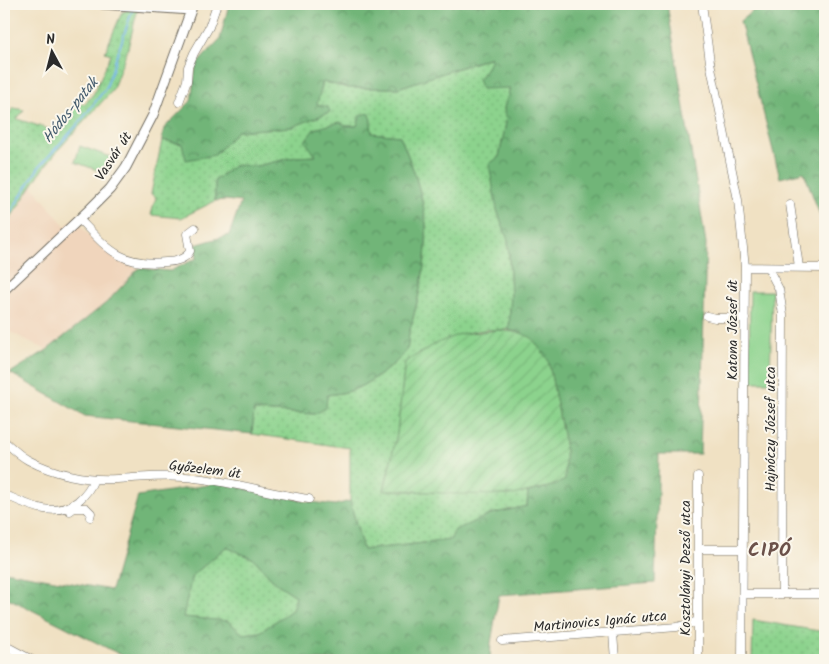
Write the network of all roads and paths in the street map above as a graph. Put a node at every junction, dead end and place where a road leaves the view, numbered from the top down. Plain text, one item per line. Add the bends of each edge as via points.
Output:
1 (102, 4) edge
2 (218, 4) edge
3 (702, 4) edge
4 (144, 6) edge
5 (193, 7) edge
6 (174, 9) junction
7 (184, 31) junction
8 (179, 102) dead end
9 (790, 204) dead end
10 (79, 219) junction
11 (195, 228) dead end
12 (745, 267) junction
13 (768, 268) junction
14 (799, 268) junction
15 (825, 268) edge
16 (4, 290) edge
17 (707, 316) dead end
18 (745, 318) junction
19 (4, 441) edge
20 (698, 476) dead end
21 (96, 479) junction
22 (10, 497) dead end
23 (309, 500) dead end
24 (90, 517) dead end
25 (743, 548) junction
26 (699, 549) junction
27 (743, 594) junction
28 (782, 594) junction
29 (825, 594) edge
30 (698, 621) junction
31 (614, 633) junction
32 (502, 641) dead end
33 (4, 645) edge
34 (32, 660) edge
35 (615, 660) edge
36 (698, 660) edge
37 (742, 660) edge

1 - 4 main road
2 - 8 street via 188,66 187,81
3 - 12 street, Katona József út via 710,62 738,200
4 - 6 main road
5 - 6 main road
5 - 7 main road, Vasvár út
6 - 7 main road via 184,18
7 - 10 main road, Vasvár út via 153,115 132,156 110,189
9 - 14 street
10 - 11 street via 100,241 131,261 163,263 183,258 190,251 187,234
10 - 16 main road, Vasvár út
12 - 13 street
12 - 18 street, Katona József út
13 - 14 street
13 - 28 street, Hajnóczy József utca via 779,289 783,315
14 - 15 street
17 - 18 street
18 - 25 street, Katona József út
19 - 21 street, Győzelem út via 38,465
20 - 26 street, Kosztolányi Dezső utca
21 - 22 street via 81,498 66,509 48,510
21 - 23 street, Győzelem út via 184,476
21 - 24 street via 89,497 74,510 89,510
25 - 26 street
25 - 27 street, Katona József út
26 - 30 street, Kosztolányi Dezső utca
27 - 28 street
27 - 37 street, Katona József út
28 - 29 street
30 - 31 street, Martinovics Ignác utca via 677,627
30 - 36 street, Kosztolányi Dezső utca
31 - 32 street, Martinovics Ignác utca
31 - 35 street
33 - 34 street

